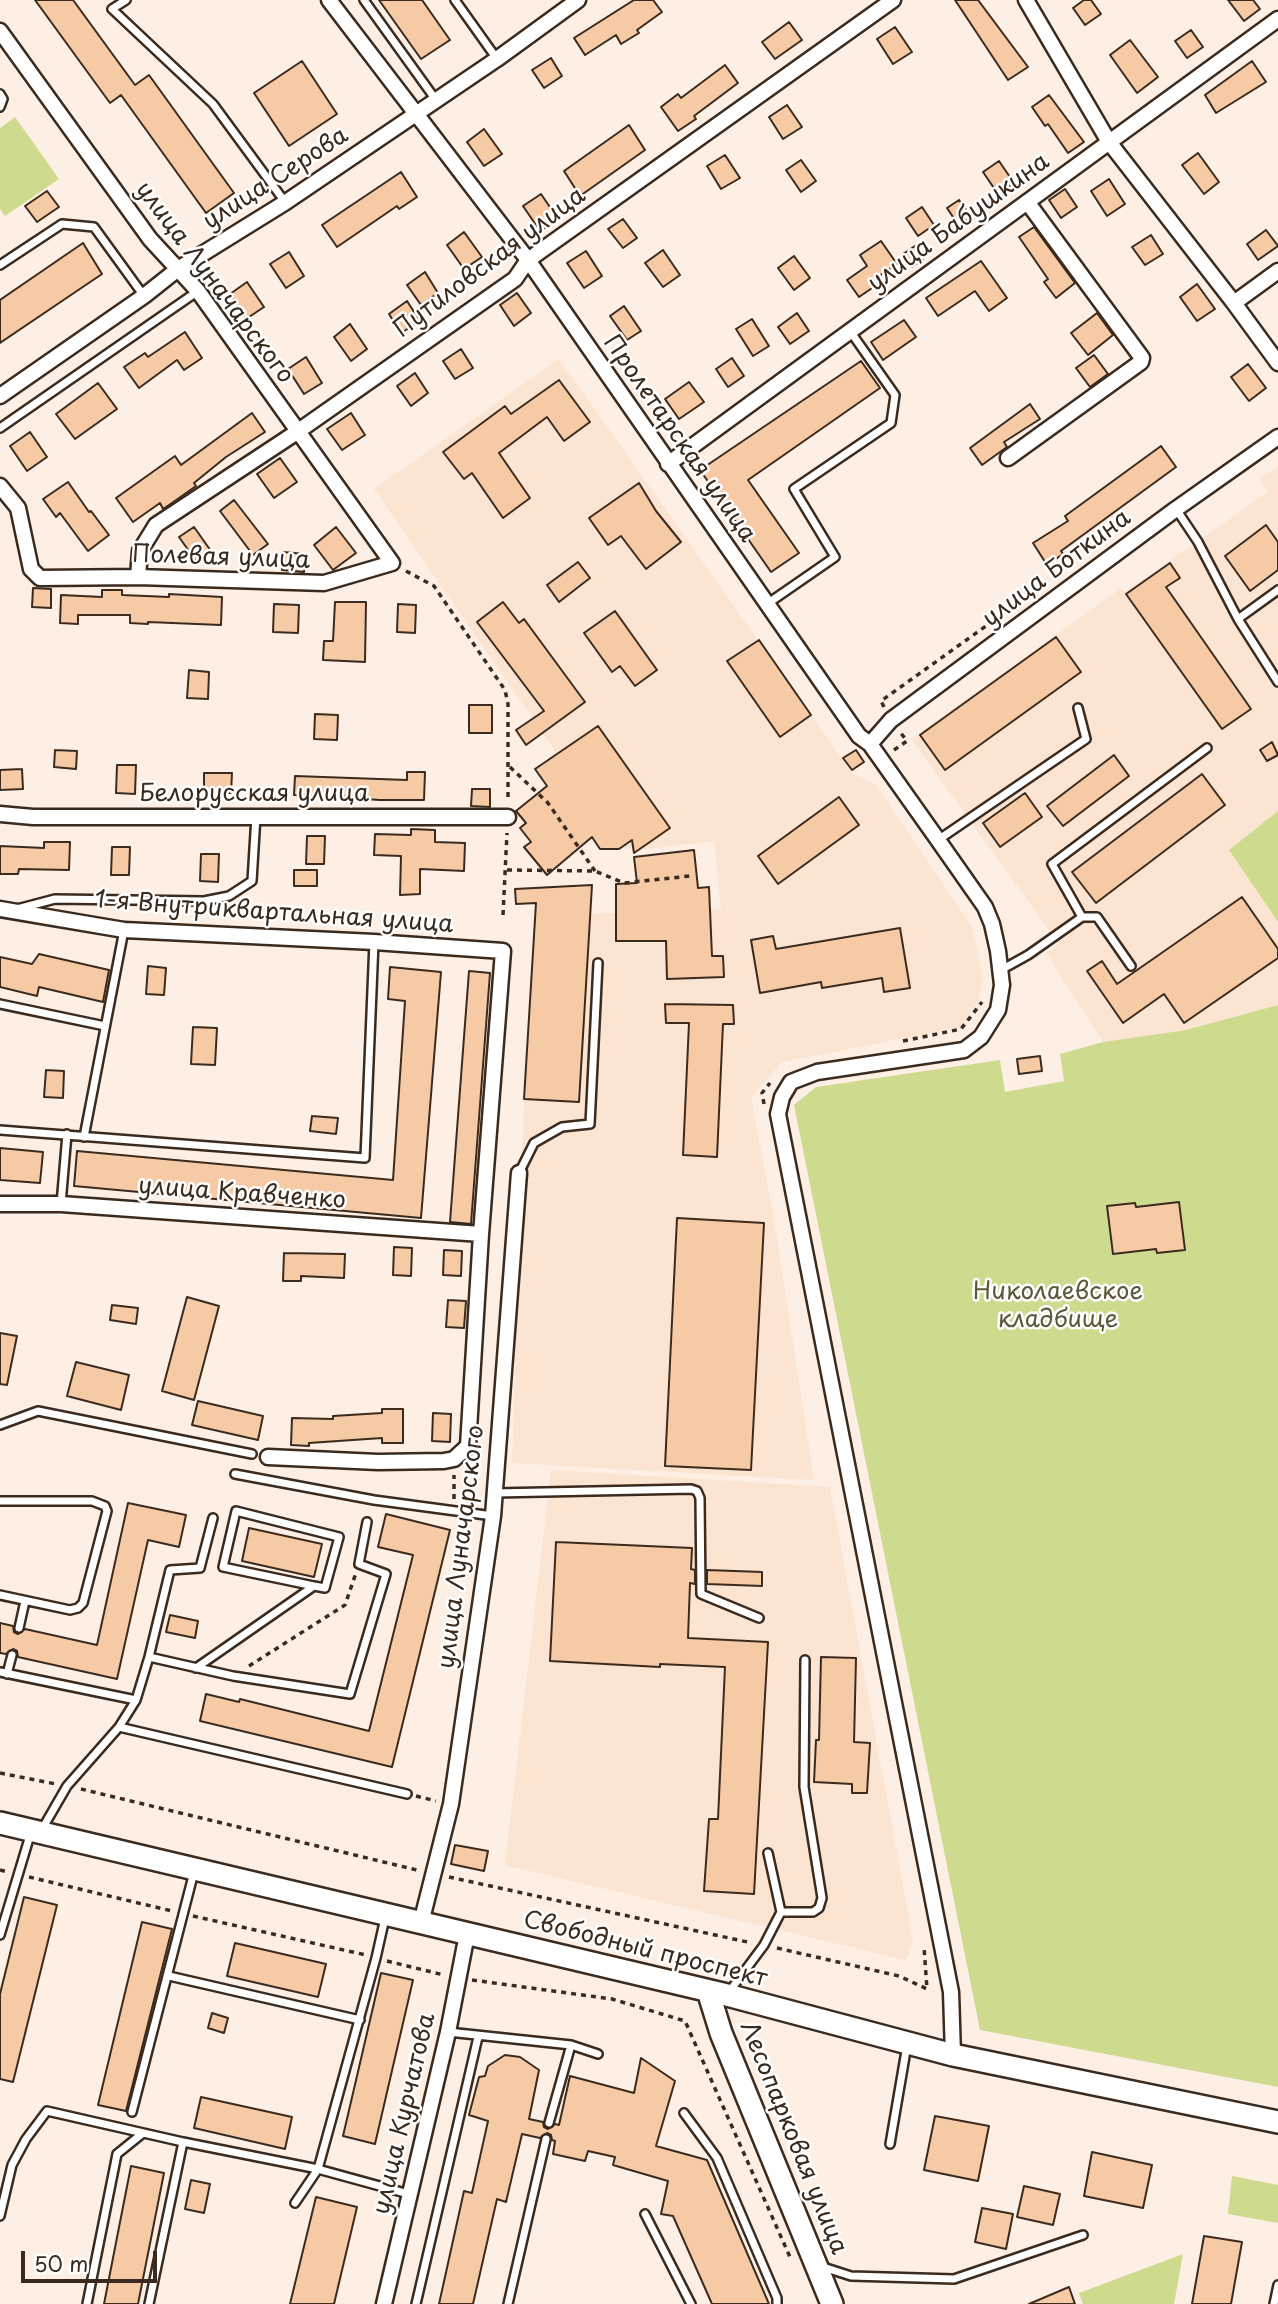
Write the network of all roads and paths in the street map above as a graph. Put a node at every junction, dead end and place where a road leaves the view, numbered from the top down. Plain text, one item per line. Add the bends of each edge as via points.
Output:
1 (126, 0) edge
2 (329, 0) edge
3 (364, 0) edge
4 (455, 0) edge
5 (578, 0) edge
6 (893, 0) edge
7 (1026, 0) edge
8 (1278, 19) edge
9 (0, 31) edge
10 (497, 59) junction
11 (0, 94) edge
12 (436, 100) junction
13 (0, 107) edge
14 (417, 113) junction
15 (1109, 142) junction
16 (286, 202) junction
17 (1028, 203) junction
18 (528, 260) junction
19 (0, 265) edge
20 (178, 269) junction
21 (1278, 271) edge
22 (198, 291) junction
23 (144, 296) junction
24 (1234, 303) junction
25 (849, 330) junction
26 (1278, 363) edge
27 (0, 396) edge
28 (0, 428) edge
29 (297, 432) junction
30 (1278, 437) edge
31 (1009, 458) dead end
32 (668, 464) junction
33 (0, 486) edge
34 (1176, 509) junction
35 (392, 563) junction
36 (138, 577) junction
37 (1278, 590) edge
38 (1028, 596) dead end
39 (767, 604) junction
40 (1238, 619) junction
41 (1278, 682) edge
42 (1078, 708) dead end
43 (891, 720) junction
44 (870, 744) junction
45 (1207, 748) dead end
46 (881, 759) junction
47 (509, 766) junction
48 (0, 814) edge
49 (256, 816) junction
50 (508, 817) junction
51 (938, 840) junction
52 (507, 870) junction
53 (595, 871) junction
54 (690, 876) dead end
55 (5, 910) edge
56 (503, 915) dead end
57 (1082, 917) junction
58 (124, 930) junction
59 (373, 942) junction
60 (503, 951) joint
61 (598, 963) dead end
62 (1131, 966) dead end
63 (1000, 970) junction
64 (984, 1000) dead end
65 (0, 1004) edge
66 (105, 1026) junction
67 (893, 1043) dead end
68 (777, 1075) dead end
69 (765, 1107) dead end
70 (0, 1130) edge
71 (67, 1134) junction
72 (84, 1137) junction
73 (519, 1173) joint
74 (0, 1204) edge
75 (61, 1204) junction
76 (481, 1234) junction
77 (0, 1425) edge
78 (253, 1454) dead end
79 (268, 1457) dead end
80 (454, 1459) junction
81 (235, 1474) dead end
82 (495, 1493) junction
83 (0, 1501) edge
84 (453, 1510) junction
85 (493, 1516) junction
86 (213, 1518) dead end
87 (367, 1522) dead end
88 (359, 1564) junction
89 (314, 1586) junction
90 (0, 1595) edge
91 (25, 1601) junction
92 (759, 1618) dead end
93 (19, 1628) dead end
94 (12, 1655) dead end
95 (149, 1657) junction
96 (805, 1660) dead end
97 (196, 1668) junction
98 (4, 1673) edge
99 (233, 1676) junction
100 (136, 1700) junction
101 (119, 1727) junction
102 (0, 1773) edge
103 (67, 1786) junction
104 (407, 1794) joint
105 (451, 1804) junction
106 (0, 1823) edge
107 (36, 1831) junction
108 (768, 1853) dead end
109 (194, 1869) junction
110 (433, 1874) junction
111 (781, 1912) junction
112 (386, 1913) junction
113 (421, 1923) junction
114 (467, 1934) junction
115 (0, 1936) edge
116 (924, 1944) dead end
117 (764, 1945) junction
118 (169, 1976) junction
119 (717, 1993) junction
120 (360, 2020) junction
121 (448, 2032) junction
122 (478, 2036) junction
123 (907, 2044) junction
124 (571, 2045) junction
125 (598, 2054) dead end
126 (953, 2055) junction
127 (132, 2112) dead end
128 (684, 2113) dead end
129 (1278, 2122) edge
130 (550, 2123) dead end
131 (143, 2133) junction
132 (546, 2139) dead end
133 (183, 2143) junction
134 (891, 2144) dead end
135 (318, 2169) junction
136 (409, 2194) junction
137 (295, 2203) dead end
138 (645, 2214) dead end
139 (0, 2216) edge
140 (1083, 2235) dead end
141 (816, 2264) junction
142 (1278, 2285) edge
143 (87, 2304) edge
144 (149, 2304) edge
145 (384, 2304) edge
146 (416, 2304) edge
147 (508, 2304) edge
148 (691, 2304) edge
149 (777, 2304) edge
150 (832, 2304) edge
151 (1274, 2304) edge

1 - 16 lane via 112,9 213,104
2 - 14 street, Пролетарская улица
3 - 12 lane
4 - 10 lane
5 - 10 street, улица Серова
6 - 18 street, Путиловская улица
7 - 15 street
8 - 15 street, улица Бабушкина
9 - 20 street, улица Луначарского via 150,239
10 - 12 street, улица Серова
11 - 13 lane
12 - 14 street, улица Серова
14 - 16 street, улица Серова
14 - 18 street, Пролетарская улица
15 - 17 street, улица Бабушкина
15 - 24 street
16 - 20 street, улица Серова
17 - 25 street, улица Бабушкина
17 - 31 street via 1142,358
18 - 29 street, Путиловская улица via 515,279
18 - 32 street, Пролетарская улица
19 - 23 lane via 62,224 94,227
20 - 22 street, улица Луначарского
20 - 23 street, улица Серова
21 - 24 street
22 - 28 lane
22 - 29 street, улица Луначарского
23 - 27 street, улица Серова
24 - 26 street
25 - 32 street, улица Бабушкина
25 - 39 lane via 895,395 891,424 793,489 835,557
29 - 35 street, улица Луначарского
29 - 36 street, Путиловская улица via 156,525 141,551
30 - 34 street, улица Боткина
32 - 39 street, Пролетарская улица
33 - 36 street, Полевая улица via 18,508 34,575 46,579
34 - 40 lane
34 - 43 street, улица Боткина
35 - 36 street, Полевая улица via 324,583
35 - 47 path via 434,586 505,690
37 - 40 lane
38 - 43 path via 881,701
39 - 44 street, Пролетарская улица via 859,736
40 - 41 lane
42 - 51 lane via 1086,739
43 - 44 street, улица Боткина
43 - 46 path via 907,741
44 - 46 street, Пролетарская улица
45 - 57 lane via 1052,864
46 - 51 street, Пролетарская улица
47 - 50 path
47 - 53 path via 548,803
48 - 49 street, Белорусская улица
49 - 50 street, Белорусская улица
49 - 55 lane via 252,881 229,895 204,901 55,899
50 - 52 path
51 - 63 street, Пролетарская улица via 985,908
52 - 53 path
52 - 56 path
53 - 54 path via 624,883
55 - 58 street, 1-я Внутриквартальная улица
57 - 62 lane via 1097,917
57 - 63 lane
58 - 59 street, 1-я Внутриквартальная улица
58 - 66 lane
59 - 60 street, 1-я Внутриквартальная улица
59 - 72 lane via 365,1158
60 - 76 street, улица Луначарского
61 - 73 lane via 590,1124 562,1127 534,1143
63 - 126 street, Пролетарская улица via 998,1010 981,1037 964,1050 817,1072 791,1082 778,1114 951,1992
64 - 67 path via 961,1030
65 - 66 lane
66 - 72 lane
68 - 69 path via 762,1093
70 - 71 lane
71 - 72 lane
71 - 75 lane
73 - 82 street, улица Луначарского
74 - 75 street, улица Кравченко
75 - 76 street, улица Кравченко
76 - 80 street, улица Луначарского via 468,1446
77 - 78 lane via 38,1411
79 - 80 street via 378,1462
80 - 84 path
81 - 84 lane
82 - 85 street, улица Луначарского
82 - 92 lane via 697,1491 701,1594
83 - 91 lane via 92,1501 107,1511 78,1608
84 - 85 lane
85 - 105 street, улица Луначарского
86 - 95 lane via 200,1568 170,1570
87 - 88 lane
88 - 99 path via 345,1605
88 - 99 lane via 386,1573 350,1694
89 - 89 lane via 325,1588 339,1537 236,1511 223,1567
89 - 97 lane
90 - 91 lane
91 - 93 lane
94 - 98 lane
95 - 97 lane
95 - 100 lane
96 - 111 lane via 804,1787 822,1898 813,1912
97 - 99 lane
98 - 100 lane
100 - 101 lane
101 - 103 lane
101 - 104 lane
102 - 103 path
103 - 107 lane
103 - 110 path
104 - 105 path
105 - 110 street, улица Луначарского
106 - 107 main road, Свободный проспект
107 - 109 main road, Свободный проспект
107 - 115 lane
108 - 111 lane
109 - 112 main road, Свободный проспект
109 - 118 lane
110 - 113 street, улица Луначарского
110 - 117 path
111 - 117 lane
112 - 113 main road, Свободный проспект
112 - 120 lane
113 - 114 main road, Свободный проспект
114 - 119 main road, Свободный проспект
114 - 121 street, улица Курчатова
116 - 117 path via 928,1989 899,1976
117 - 119 lane
118 - 120 lane
118 - 127 lane
119 - 123 main road, Свободный проспект
119 - 141 main road, Лесопарковая улица via 721,2033
120 - 135 lane
121 - 122 lane
121 - 136 street, улица Курчатова
122 - 124 lane
122 - 146 lane
123 - 126 main road, Свободный проспект
123 - 134 lane
124 - 125 lane
124 - 130 lane
126 - 129 main road, Свободный проспект
128 - 149 lane via 717,2158
131 - 133 lane
131 - 139 lane via 47,2110 12,2165
131 - 143 lane via 117,2154
132 - 147 lane
133 - 135 lane
133 - 144 lane
135 - 136 lane
135 - 137 lane
136 - 145 street, улица Курчатова
138 - 148 lane
140 - 141 lane via 954,2279 851,2276
141 - 150 main road, Лесопарковая улица
142 - 151 lane

